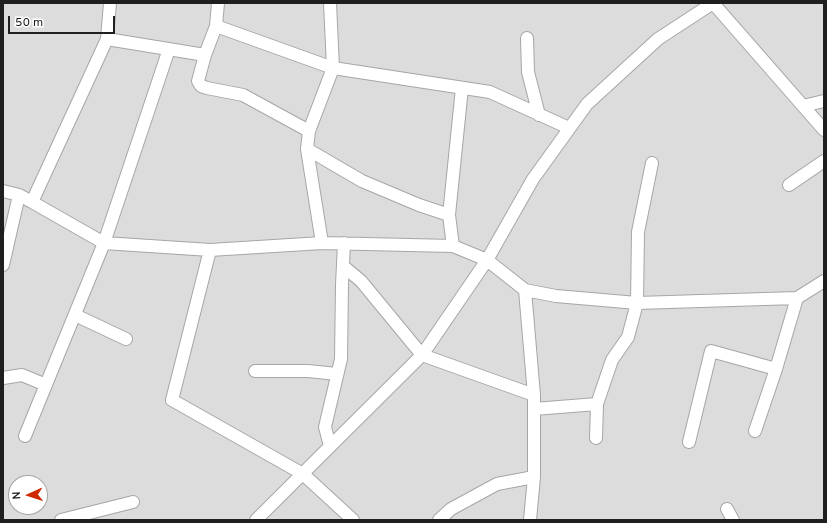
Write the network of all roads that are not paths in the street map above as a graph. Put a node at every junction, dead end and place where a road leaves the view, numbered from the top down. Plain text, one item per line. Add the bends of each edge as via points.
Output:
1 (110, 3) edge
2 (218, 3) edge
3 (330, 3) edge
4 (216, 26) junction
5 (527, 38) dead end
6 (107, 39) junction
7 (169, 49) junction
8 (205, 55) junction
9 (333, 68) junction
10 (462, 88) junction
11 (824, 101) edge
12 (803, 106) junction
13 (539, 115) junction
14 (569, 128) junction
15 (824, 130) edge
16 (309, 131) junction
17 (308, 148) junction
18 (824, 160) edge
19 (652, 163) dead end
20 (789, 185) dead end
21 (3, 191) edge
22 (19, 195) junction
23 (32, 202) junction
24 (449, 215) junction
25 (104, 243) junction
26 (322, 243) junction
27 (344, 243) junction
28 (453, 246) junction
29 (210, 250) junction
30 (488, 260) junction
31 (3, 265) edge
32 (343, 266) junction
33 (824, 281) edge
34 (525, 290) junction
35 (797, 298) junction
36 (637, 303) junction
37 (75, 315) junction
38 (126, 340) dead end
39 (422, 355) junction
40 (776, 369) junction
41 (255, 371) dead end
42 (337, 374) junction
43 (3, 378) edge
44 (46, 385) junction
45 (534, 395) junction
46 (597, 404) junction
47 (534, 409) junction
48 (755, 431) dead end
49 (25, 436) dead end
50 (596, 438) dead end
51 (689, 442) dead end
52 (330, 446) junction
53 (303, 474) junction
54 (534, 477) junction
55 (133, 502) dead end
56 (61, 520) edge
57 (256, 520) edge
58 (353, 520) edge
59 (440, 520) edge
60 (530, 520) edge

1 - 6 street
2 - 4 street
3 - 9 street
4 - 8 street
4 - 9 street
5 - 13 street via 528,72
6 - 7 street
6 - 23 street
7 - 8 street
7 - 25 street
8 - 16 street via 198,81 201,86 243,95
9 - 10 street
9 - 16 street
10 - 13 street via 490,92
10 - 24 street
11 - 12 street
12 - 14 street via 713,3 658,39 587,104
12 - 15 street
13 - 14 street
14 - 30 street via 533,179
16 - 17 street
17 - 24 street via 362,181
17 - 26 street
18 - 20 street
19 - 36 street via 638,232
21 - 22 street
22 - 23 street
22 - 31 street
23 - 25 street
24 - 28 street
25 - 29 street
25 - 37 street
26 - 27 street
26 - 29 street
27 - 28 street
27 - 32 street
28 - 30 street
29 - 53 street via 172,400
30 - 34 street
30 - 39 street
32 - 39 street via 361,281
32 - 42 street via 341,359
33 - 35 street
34 - 36 street via 556,296
34 - 45 street
35 - 36 street
35 - 40 street
36 - 46 street via 628,337 612,360
37 - 38 street
37 - 44 street
39 - 45 street
39 - 52 street
40 - 48 street
40 - 51 street via 711,351
41 - 42 street
42 - 52 street via 325,427
43 - 44 street via 22,375
44 - 49 street
45 - 47 street
46 - 47 street
46 - 50 street
47 - 54 street
52 - 53 street
53 - 57 street
53 - 58 street
54 - 59 street via 497,484 452,509
54 - 60 street
55 - 56 street

